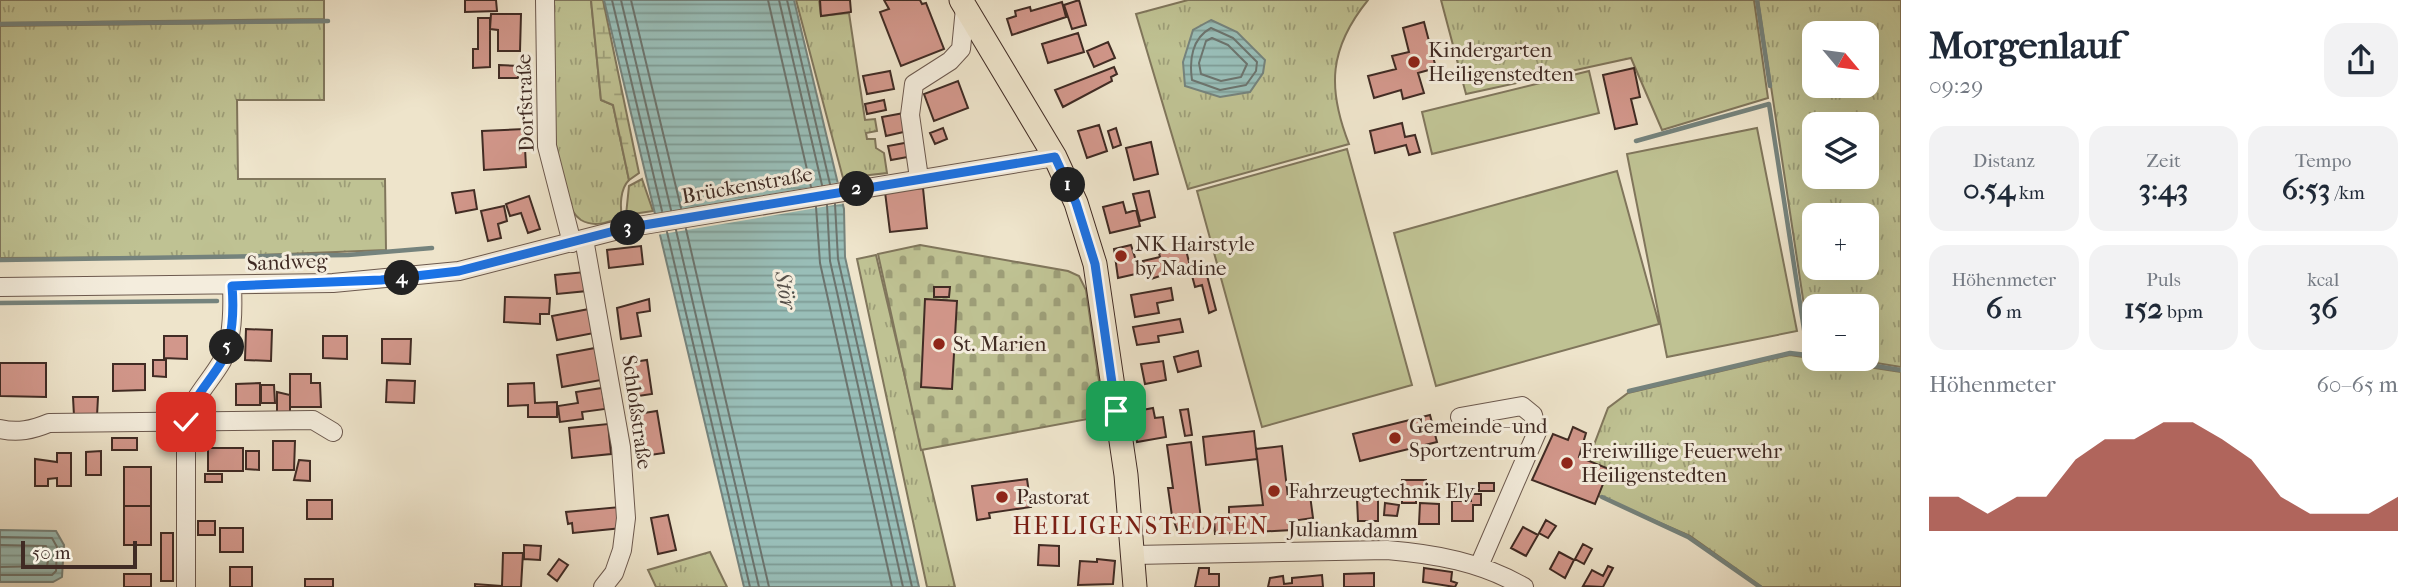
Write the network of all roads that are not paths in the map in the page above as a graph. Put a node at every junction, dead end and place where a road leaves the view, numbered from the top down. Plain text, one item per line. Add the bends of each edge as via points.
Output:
1 (545, 0) edge
2 (963, 4) edge
3 (1055, 157) junction
4 (919, 178) junction
5 (578, 241) junction
6 (232, 286) junction
7 (0, 287) edge
8 (1460, 416) dead end
9 (186, 422) junction
10 (0, 429) edge
11 (333, 432) dead end
12 (1134, 555) junction
13 (1479, 566) junction
14 (186, 587) edge
15 (603, 587) edge
16 (1135, 587) edge
17 (1524, 587) edge

1 - 5 street, Dorfstraße via 547,146
2 - 3 main road
2 - 4 street via 961,49 914,84 909,115
3 - 4 street, Brückenstraße
3 - 12 main road via 1076,203 1095,264
4 - 5 street, Brückenstraße via 635,226
5 - 6 street, Sandweg via 459,271 369,281
5 - 15 street, Schloßstraße via 621,447 626,518 622,550
6 - 7 street, Sandweg
6 - 9 street via 223,359 194,401
8 - 13 street via 1522,406 1533,415 1537,432
9 - 10 street via 49,423 33,430
9 - 11 street via 313,420
9 - 14 street
12 - 13 street, Juliankadamm via 1387,550 1439,555
12 - 16 main road
13 - 17 street, Juliankadamm

